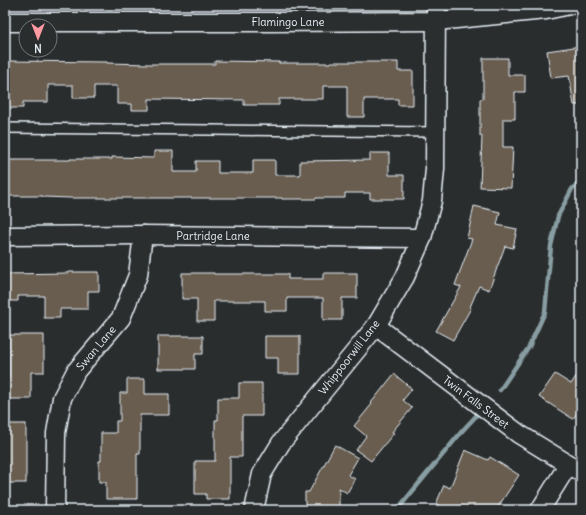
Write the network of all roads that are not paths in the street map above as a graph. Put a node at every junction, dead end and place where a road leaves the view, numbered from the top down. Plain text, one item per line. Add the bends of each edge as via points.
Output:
1 (570, 5) edge
2 (546, 7) edge
3 (436, 13) edge
4 (5, 22) edge
5 (5, 128) edge
6 (435, 132) junction
7 (143, 235) junction
8 (5, 236) edge
9 (422, 238) junction
10 (376, 326) junction
11 (575, 469) edge
12 (55, 510) edge
13 (254, 510) edge
14 (540, 510) edge

1 - 2 street, Flamingo Lane
2 - 3 street, Flamingo Lane
3 - 4 street, Flamingo Lane via 270,22
3 - 6 street, Whippoorwill Lane
5 - 6 lane
6 - 9 street, Whippoorwill Lane via 432,201
7 - 8 street, Partridge Lane
7 - 9 street, Partridge Lane
7 - 12 street, Swan Lane via 138,275 121,318 76,371 62,398 56,433
9 - 10 street, Whippoorwill Lane via 405,277
10 - 11 street, Twin Falls Street via 519,434
10 - 13 street, Whippoorwill Lane via 281,443 262,474
11 - 14 street

